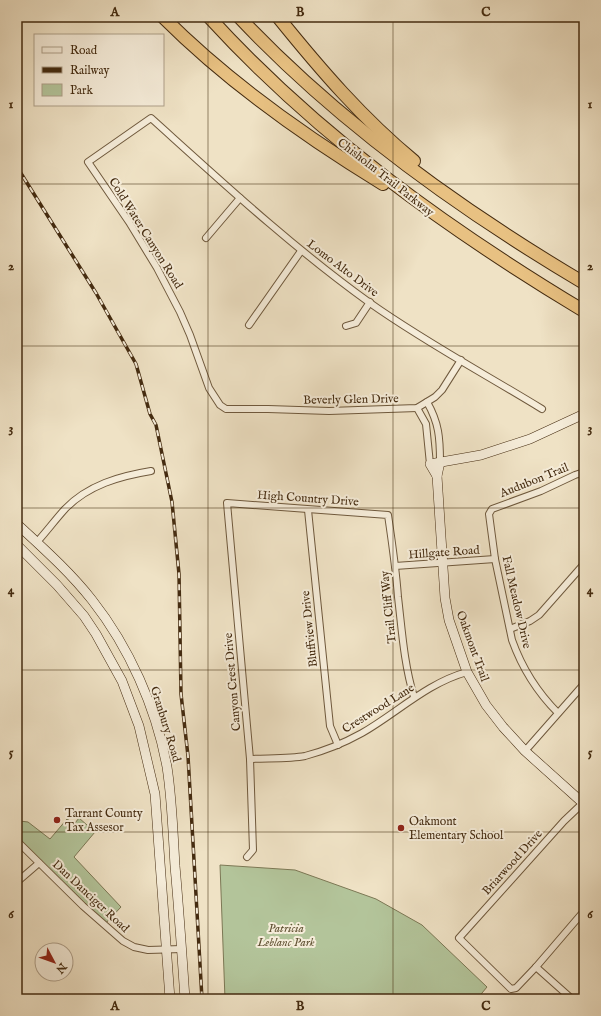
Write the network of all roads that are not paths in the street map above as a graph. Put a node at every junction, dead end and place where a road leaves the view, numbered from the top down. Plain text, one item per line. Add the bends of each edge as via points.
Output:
1 (163, 17) edge
2 (209, 17) edge
3 (239, 17) edge
4 (278, 17) edge
5 (88, 162) joint
6 (240, 198) junction
7 (445, 222) junction
8 (505, 235) junction
9 (206, 238) dead end
10 (301, 251) junction
11 (584, 283) edge
12 (370, 302) junction
13 (583, 310) edge
14 (249, 325) dead end
15 (346, 326) dead end
16 (461, 360) junction
17 (427, 402) junction
18 (220, 405) joint
19 (417, 408) junction
20 (542, 409) dead end
21 (584, 414) edge
22 (435, 463) junction
23 (152, 471) dead end
24 (584, 472) edge
25 (227, 504) joint
26 (492, 509) joint
27 (308, 510) junction
28 (388, 515) joint
29 (17, 524) edge
30 (37, 542) junction
31 (17, 545) edge
32 (27, 554) junction
33 (495, 559) junction
34 (443, 564) junction
35 (584, 564) edge
36 (396, 566) junction
37 (510, 629) junction
38 (128, 656) junction
39 (114, 664) junction
40 (467, 672) junction
41 (584, 684) edge
42 (414, 697) junction
43 (558, 713) junction
44 (338, 745) junction
45 (525, 750) junction
46 (250, 759) junction
47 (170, 792) junction
48 (155, 794) junction
49 (584, 803) edge
50 (17, 842) edge
51 (247, 857) dead end
52 (39, 863) junction
53 (17, 882) edge
54 (584, 912) edge
55 (182, 949) junction
56 (167, 950) junction
57 (536, 967) junction
58 (170, 999) edge
59 (185, 999) edge
60 (572, 999) edge

1 - 7 highway via 194,47 262,103 339,157
2 - 7 highway, Chisholm Trail Parkway via 264,73 334,136
3 - 8 highway, Chisholm Trail Parkway via 294,70 376,141 446,195
4 - 8 highway via 327,77 374,125 412,160
5 - 6 street, Lomo Alto Drive via 150,118
5 - 18 street, Cold Water Canyon Road via 157,268 188,329 209,388
6 - 9 street
6 - 10 street, Lomo Alto Drive
7 - 13 highway, Chisholm Trail Parkway
8 - 11 highway, Chisholm Trail Parkway
10 - 12 street, Lomo Alto Drive
10 - 14 street
12 - 15 street via 356,323
12 - 16 street, Lomo Alto Drive
16 - 17 street, Beverly Glen Drive via 442,390
16 - 20 street, Lomo Alto Drive
17 - 19 street, Beverly Glen Drive
17 - 22 street, Oakmont Trail via 437,423 440,449
18 - 19 street, Beverly Glen Drive via 226,409 329,412
19 - 22 street, Oakmont Trail via 426,424
21 - 22 main road via 530,439 488,453
22 - 34 main road, Oakmont Trail
23 - 30 street via 124,476 88,492 66,508
24 - 26 street, Audubon Trail
25 - 27 street, High Country Drive
25 - 46 street, Canyon Crest Drive
26 - 33 street, Fall Meadow Drive via 489,514
27 - 28 street, High Country Drive
27 - 44 street, Bluffview Drive via 330,726
28 - 36 street, Trail Cliff Way
29 - 30 main road, Granbury Road
30 - 32 main road
30 - 38 main road, Granbury Road via 92,600
31 - 32 main road
32 - 39 main road via 84,616
33 - 34 street, Hillgate Road
33 - 37 street, Fall Meadow Drive
34 - 36 street, Hillgate Road
34 - 40 main road, Oakmont Trail via 449,620
35 - 37 street via 539,615
36 - 42 street, Trail Cliff Way via 404,654
37 - 43 street, Fall Meadow Drive via 526,672
38 - 39 main road
38 - 47 main road, Granbury Road via 156,724 167,767
39 - 48 main road via 139,726
40 - 42 street, Crestwood Lane
40 - 45 main road, Oakmont Trail via 486,705
41 - 43 street
42 - 44 street, Crestwood Lane via 362,733
43 - 45 street
44 - 46 street, Crestwood Lane via 304,756
45 - 49 main road, Oakmont Trail
46 - 51 street, Canyon Crest Drive via 253,850
47 - 48 main road
47 - 55 main road, Granbury Road
48 - 56 main road
49 - 57 street, Briarwood Drive via 564,821 459,938 511,989 516,988
50 - 52 street, Dan Danciger Road
52 - 53 street
52 - 56 street, Dan Danciger Road via 123,941 148,950
54 - 57 street
55 - 56 street, Dan Danciger Road
55 - 59 main road, Granbury Road
56 - 58 main road
57 - 60 street

